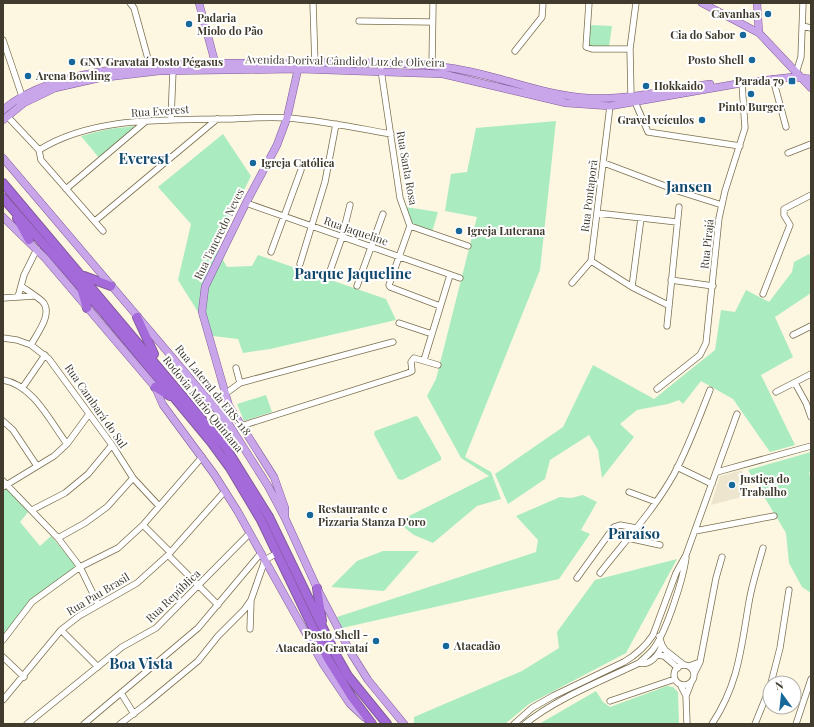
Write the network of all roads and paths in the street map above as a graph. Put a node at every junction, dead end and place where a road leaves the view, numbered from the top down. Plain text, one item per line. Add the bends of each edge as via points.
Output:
1 (130, 3) edge
2 (199, 3) edge
3 (313, 3) edge
4 (433, 3) edge
5 (543, 3) edge
6 (590, 3) edge
7 (636, 3) edge
8 (702, 3) edge
9 (757, 3) edge
10 (803, 3) edge
11 (359, 21) dead end
12 (432, 22) junction
13 (802, 26) junction
14 (811, 28) edge
15 (759, 34) junction
16 (3, 40) edge
17 (630, 49) junction
18 (515, 50) dead end
19 (786, 61) junction
20 (380, 63) junction
21 (150, 66) junction
22 (216, 66) junction
23 (316, 66) junction
24 (432, 66) junction
25 (298, 69) junction
26 (173, 71) junction
27 (382, 71) junction
28 (784, 74) junction
29 (811, 74) edge
30 (798, 75) junction
31 (773, 79) junction
32 (811, 79) edge
33 (742, 83) junction
34 (811, 88) edge
35 (22, 96) junction
36 (633, 99) junction
37 (610, 106) junction
38 (4, 117) edge
39 (171, 118) junction
40 (287, 118) junction
41 (217, 119) junction
42 (146, 121) junction
43 (336, 124) junction
44 (786, 127) dead end
45 (391, 134) junction
46 (811, 144) edge
47 (740, 146) junction
48 (39, 150) junction
49 (788, 153) dead end
50 (3, 158) edge
51 (604, 163) junction
52 (301, 170) dead end
53 (3, 183) edge
54 (66, 189) junction
55 (811, 195) edge
56 (3, 198) edge
57 (246, 203) junction
58 (350, 204) dead end
59 (722, 204) junction
60 (11, 207) junction
61 (679, 207) dead end
62 (597, 213) junction
63 (383, 214) dead end
64 (284, 216) junction
65 (3, 217) edge
66 (641, 218) junction
67 (95, 221) junction
68 (677, 222) junction
69 (410, 226) junction
70 (312, 227) junction
71 (104, 231) dead end
72 (342, 237) junction
73 (29, 240) junction
74 (468, 246) dead end
75 (371, 247) junction
76 (37, 249) junction
77 (271, 252) dead end
78 (400, 257) junction
79 (591, 261) junction
80 (300, 264) dead end
81 (329, 274) dead end
82 (82, 275) junction
83 (450, 275) junction
84 (460, 278) dead end
85 (671, 280) junction
86 (572, 283) dead end
87 (79, 284) junction
88 (21, 286) junction
89 (111, 286) junction
90 (357, 286) dead end
91 (713, 286) junction
92 (632, 287) junction
93 (762, 294) dead end
94 (34, 296) junction
95 (18, 297) junction
96 (3, 298) edge
97 (668, 305) junction
98 (440, 306) junction
99 (87, 308) junction
100 (137, 317) junction
101 (399, 323) dead end
102 (666, 326) dead end
103 (811, 326) edge
104 (432, 334) junction
105 (793, 335) dead end
106 (3, 338) edge
107 (393, 342) dead end
108 (31, 345) junction
109 (45, 355) junction
110 (424, 360) junction
111 (438, 364) dead end
112 (236, 368) dead end
113 (164, 372) junction
114 (811, 374) edge
115 (3, 380) edge
116 (240, 382) junction
117 (795, 383) junction
118 (23, 387) junction
119 (155, 388) junction
120 (657, 389) dead end
121 (710, 390) dead end
122 (776, 392) dead end
123 (225, 394) junction
124 (174, 398) junction
125 (89, 414) junction
126 (737, 414) dead end
127 (811, 417) edge
128 (3, 421) edge
129 (241, 426) junction
130 (67, 444) junction
131 (112, 445) junction
132 (811, 446) edge
133 (202, 457) junction
134 (37, 466) junction
135 (677, 467) junction
136 (716, 472) junction
137 (133, 478) junction
138 (276, 480) junction
139 (4, 484) edge
140 (712, 484) junction
141 (268, 486) junction
142 (225, 491) junction
143 (629, 492) dead end
144 (656, 502) junction
145 (158, 506) junction
146 (32, 510) junction
147 (774, 516) dead end
148 (285, 518) junction
149 (143, 525) junction
150 (636, 528) junction
151 (695, 531) junction
152 (250, 533) junction
153 (58, 538) junction
154 (628, 538) junction
155 (660, 545) dead end
156 (763, 548) dead end
157 (169, 553) junction
158 (277, 553) junction
159 (686, 555) junction
160 (263, 557) junction
161 (722, 557) dead end
162 (80, 567) junction
163 (600, 573) dead end
164 (578, 578) dead end
165 (198, 586) junction
166 (317, 588) junction
167 (789, 590) dead end
168 (251, 600) junction
169 (98, 604) junction
170 (218, 605) junction
171 (250, 629) dead end
172 (61, 630) junction
173 (323, 632) junction
174 (653, 635) junction
175 (660, 637) junction
176 (3, 640) edge
177 (662, 645) junction
178 (657, 655) junction
179 (3, 657) edge
180 (700, 662) junction
181 (639, 663) junction
182 (687, 666) junction
183 (98, 667) junction
184 (678, 668) junction
185 (694, 674) junction
186 (773, 675) edge
187 (24, 677) junction
188 (811, 678) edge
189 (675, 679) junction
190 (691, 682) junction
191 (680, 684) junction
192 (121, 693) junction
193 (686, 696) junction
194 (3, 700) edge
195 (610, 701) dead end
196 (762, 707) edge
197 (134, 714) junction
198 (27, 724) edge
199 (84, 724) edge
200 (120, 724) edge
201 (372, 724) edge
202 (387, 724) edge
203 (404, 724) edge
204 (514, 724) edge
205 (526, 724) edge
206 (687, 724) edge
207 (712, 724) edge
208 (755, 724) edge
209 (796, 724) edge

1 - 21 street via 134,8
2 - 22 main road
3 - 23 street
4 - 12 street
5 - 18 street via 542,18
6 - 17 street via 586,47 592,50
7 - 17 street
8 - 15 main road
9 - 15 main road
10 - 13 street
11 - 12 street
12 - 24 street
13 - 14 street
13 - 30 street
15 - 19 main road
16 - 35 street
17 - 36 street
19 - 28 main road
19 - 30 main road
20 - 23 main road, Avenida Dorival Cândido Luz de Oliveira
20 - 24 main road, Avenida Dorival Cândido Luz de Oliveira
20 - 27 street, Rua Santa Rosa
21 - 22 main road, Avenida Dorival Cândido Luz de Oliveira
21 - 35 main road, Avenida Dorival Cândido Luz de Oliveira via 75,77
22 - 23 main road, Avenida Dorival Cândido Luz de Oliveira
22 - 25 main road, Avenida Dorival Cândido Luz de Oliveira
22 - 26 main road, Avenida Dorival Cândido Luz de Oliveira
23 - 25 main road, Avenida Dorival Cândido Luz de Oliveira
23 - 27 main road, Avenida Dorival Cândido Luz de Oliveira
24 - 36 main road, Avenida Dorival Cândido Luz de Oliveira via 473,72 567,96
25 - 40 main road, Rua Tancredo Neves
26 - 38 main road, Avenida Dorival Cândido Luz de Oliveira via 105,77 55,88 24,103
26 - 39 street
27 - 37 main road, Avenida Dorival Cândido Luz de Oliveira via 443,74 566,103
27 - 45 street, Rua Santa Rosa
28 - 30 main road, Avenida Dorival Cândido Luz de Oliveira
28 - 36 main road, Avenida Dorival Cândido Luz de Oliveira
29 - 30 main road, Avenida Dorival Cândido Luz de Oliveira
30 - 31 main road, Avenida Dorival Cândido Luz de Oliveira
30 - 32 main road, Avenida Dorival Cândido Luz de Oliveira
30 - 34 main road
31 - 33 main road, Avenida Dorival Cândido Luz de Oliveira
31 - 44 street
33 - 36 main road, Avenida Dorival Cândido Luz de Oliveira
33 - 47 street, Rua Pirajá via 746,128
35 - 38 main road, Avenida Dorival Cândido Luz de Oliveira
36 - 37 main road, Avenida Dorival Cândido Luz de Oliveira
36 - 47 street via 648,132
37 - 51 street, Rua Pontaporã
38 - 48 street
39 - 41 street, Rua Everest
39 - 42 street, Rua Everest
40 - 41 street, Rua Everest
40 - 43 street, Rua Everest
40 - 57 main road, Rua Tancredo Neves via 277,145
41 - 67 street
42 - 48 street, Rua Everest via 84,132 56,141
42 - 54 street
43 - 45 street, Rua Everest
43 - 70 street via 325,182
45 - 69 street, Rua Santa Rosa via 400,198
46 - 49 street
47 - 59 street, Rua Pirajá
48 - 54 street via 41,160
50 - 89 main road, Rua Lateral da ERS-118
51 - 59 street via 681,192
51 - 62 street, Rua Pontaporã
52 - 64 street
53 - 82 highway, Rodovia Mário Quintana
54 - 67 street
55 - 93 street via 784,209 784,215 790,225
56 - 60 highway, Rodovia Mário Quintana
57 - 64 street, Rua Jaqueline
57 - 123 main road, Rua Tancredo Neves via 205,287 202,299 202,312
58 - 72 street
59 - 91 street, Rua Pirajá
60 - 73 highway
60 - 87 highway, Rodovia Mário Quintana
61 - 68 street
62 - 66 street
62 - 79 street, Rua Pontaporã
63 - 75 street
64 - 70 street, Rua Jaqueline
64 - 77 street
65 - 73 main road
66 - 68 street
66 - 92 street
67 - 71 street
68 - 85 street
69 - 74 street
69 - 78 street
70 - 72 street, Rua Jaqueline
70 - 80 street
72 - 75 street, Rua Jaqueline
72 - 81 street
73 - 76 main road
75 - 78 street, Rua Jaqueline
75 - 90 street
76 - 88 street
76 - 99 main road
78 - 83 street, Rua Jaqueline
78 - 98 street via 390,288
79 - 86 street
79 - 92 street
82 - 89 highway
82 - 113 highway, Rodovia Mário Quintana
83 - 84 street, Rua Jaqueline
83 - 98 street
85 - 91 street
85 - 97 street
87 - 99 highway
87 - 124 highway, Rodovia Mário Quintana
88 - 94 street
88 - 95 street
89 - 100 main road, Rua Lateral da ERS-118
91 - 120 street, Rua Pirajá via 706,343 700,355
92 - 97 street
94 - 95 street
94 - 108 street via 42,301 47,313
95 - 96 street
97 - 102 street
98 - 104 street
99 - 119 main road
100 - 113 highway via 148,344
100 - 141 main road, Rua Lateral da ERS-118 via 228,423
101 - 104 street
103 - 105 street
104 - 110 street
106 - 108 street, Rua Cambará do Sul
107 - 116 street
108 - 109 street, Rua Cambará do Sul
109 - 118 street
109 - 125 street, Rua Cambará do Sul
110 - 111 street
110 - 129 street via 412,359 412,371
112 - 116 street
113 - 173 highway, Rodovia Mário Quintana via 214,431 253,489 282,542
114 - 117 street
115 - 118 street
116 - 123 street
117 - 122 street
117 - 127 street
118 - 130 street
119 - 124 highway
119 - 133 main road via 163,405
121 - 135 street
123 - 129 main road, Rua Tancredo Neves via 228,406
124 - 158 highway, Rodovia Mário Quintana via 230,468
125 - 130 street
125 - 131 street, Rua Cambará do Sul
126 - 136 street
128 - 134 street via 13,430
129 - 138 main road, Rua Tancredo Neves
130 - 134 street
131 - 137 street, Rua Cambará do Sul
131 - 146 street via 88,474 65,493
132 - 136 street
133 - 142 main road
133 - 145 street
134 - 139 street
135 - 140 street
135 - 144 street
136 - 140 street
137 - 145 street, Rua Cambará do Sul
137 - 153 street via 107,507
138 - 141 main road
138 - 148 main road, Rua Tancredo Neves via 285,508
139 - 146 street
140 - 151 street
141 - 148 main road, Rua Lateral da ERS-118
142 - 152 main road
142 - 157 street, Rua Pau Brasil
143 - 144 street
144 - 150 street
145 - 149 street
146 - 153 street
147 - 151 street
148 - 166 main road, Rua Lateral da ERS-118
149 - 157 street
149 - 162 street via 118,548
150 - 154 street
150 - 164 street via 620,525 614,527
151 - 159 street
152 - 160 main road
152 - 165 street, Rua República
153 - 162 street
154 - 155 street
154 - 163 street
156 - 207 street via 749,602 738,665 729,693
157 - 165 street
157 - 169 street, Rua Pau Brasil via 137,583
158 - 160 street
158 - 201 highway, Rodovia Mário Quintana via 328,659
159 - 174 street via 676,573
159 - 175 street via 684,575
160 - 168 street
160 - 170 street
160 - 201 main road via 323,664 350,704
161 - 180 street via 714,585
162 - 169 street
162 - 176 street via 32,602
165 - 170 street
165 - 183 street, Rua República via 156,628 122,647
166 - 173 highway
166 - 203 main road, Rua Lateral da ERS-118 via 368,680
167 - 186 street
168 - 171 street
168 - 197 street via 198,661
169 - 172 street, Rua Pau Brasil
170 - 192 street via 198,628
172 - 183 street
172 - 187 street, Rua Pau Brasil
173 - 202 highway, Rodovia Mário Quintana via 348,676
174 - 175 street
174 - 204 street via 635,655 553,696 532,708
175 - 177 street
175 - 181 street via 652,651
177 - 178 street
177 - 182 street
178 - 181 street via 650,661
178 - 184 street via 664,656
179 - 187 street
180 - 182 street
180 - 185 street
181 - 205 street via 556,704
182 - 184 street
182 - 185 street
183 - 198 street, Rua República
184 - 189 street via 674,674
185 - 190 street
187 - 194 street, Rua Pau Brasil
188 - 209 street
189 - 191 street
189 - 195 street
190 - 191 street via 687,685
190 - 193 street
191 - 193 street
192 - 197 street
192 - 199 street
193 - 206 street
196 - 208 street
197 - 200 street

